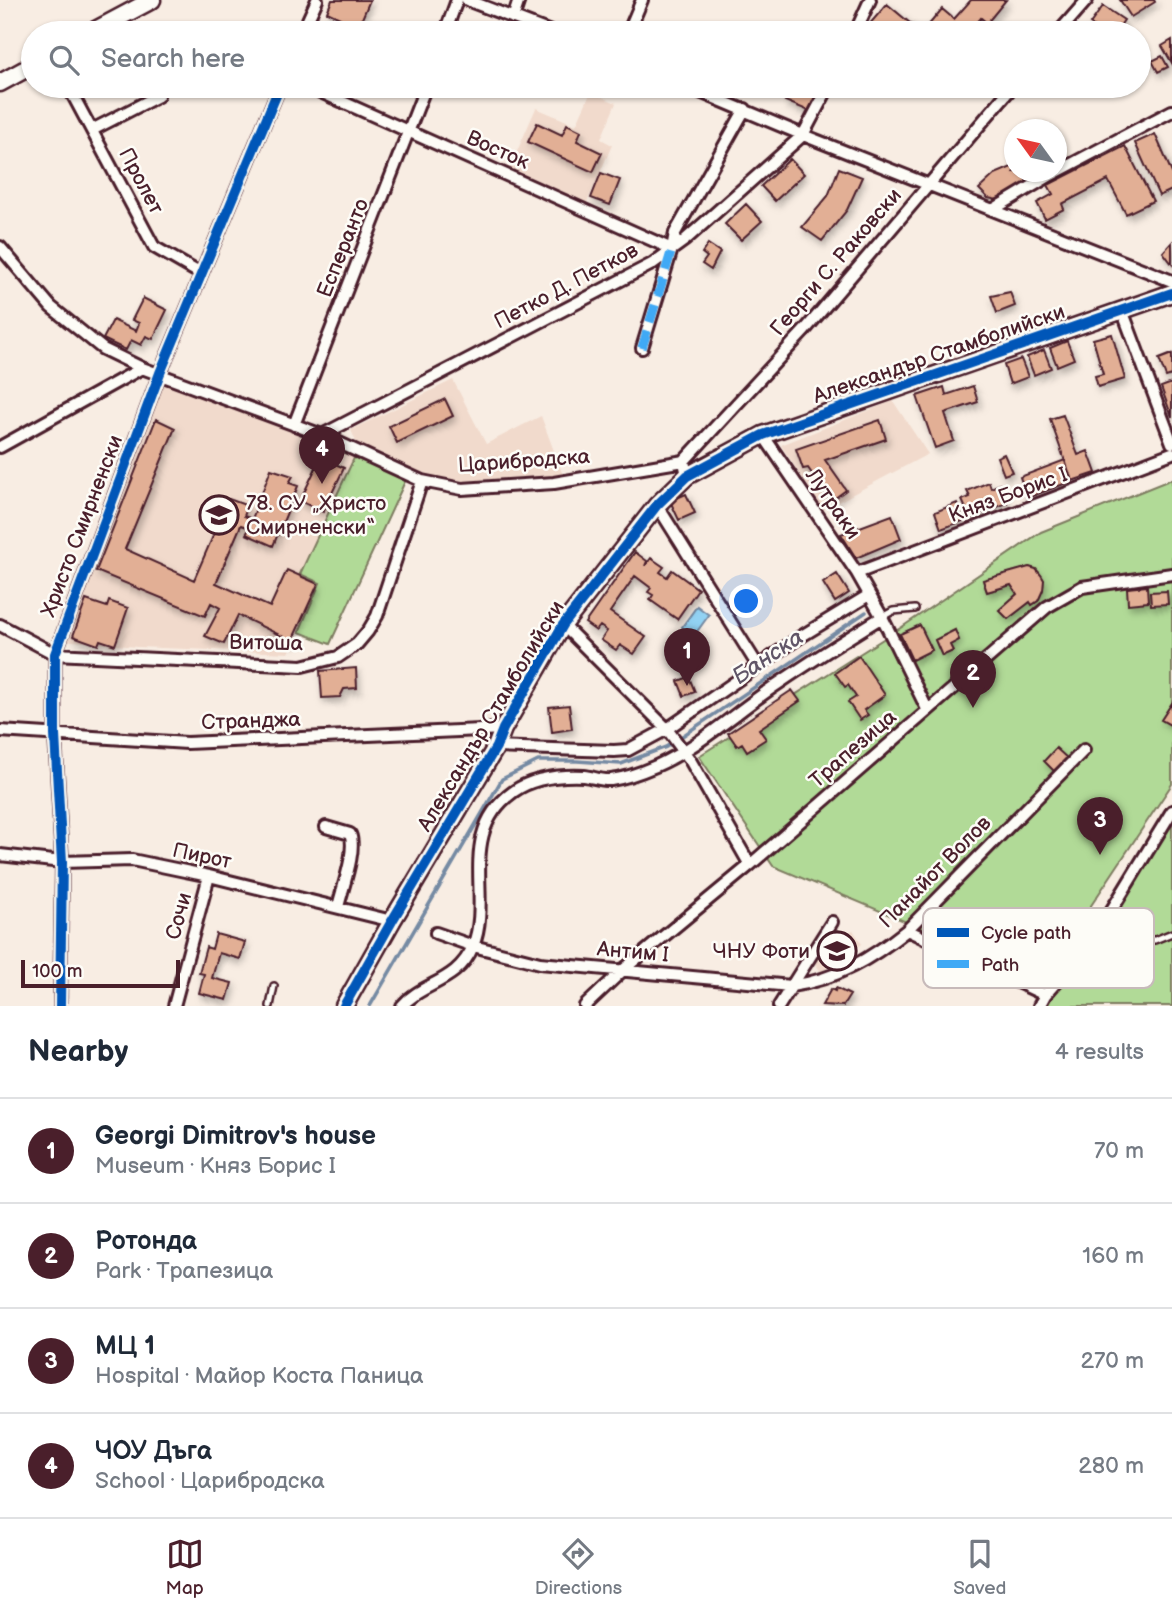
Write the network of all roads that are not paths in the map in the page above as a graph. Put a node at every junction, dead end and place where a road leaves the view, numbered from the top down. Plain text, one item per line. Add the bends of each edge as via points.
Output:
1 (152, 0) edge
2 (317, 0) edge
3 (457, 0) edge
4 (467, 0) edge
5 (519, 0) edge
6 (642, 0) edge
7 (870, 0) edge
8 (1087, 0) edge
9 (513, 18) junction
10 (113, 21) edge
11 (307, 21) edge
12 (449, 21) edge
13 (521, 21) edge
14 (633, 21) edge
15 (860, 21) edge
16 (1069, 21) edge
17 (21, 72) edge
18 (0, 83) edge
19 (75, 98) edge
20 (154, 98) edge
21 (275, 98) edge
22 (334, 98) edge
23 (422, 98) edge
24 (717, 98) edge
25 (823, 98) edge
26 (1003, 98) edge
27 (745, 109) junction
28 (1172, 111) edge
29 (92, 130) junction
30 (410, 132) junction
31 (803, 135) junction
32 (929, 183) junction
33 (994, 209) junction
34 (0, 247) edge
35 (672, 249) junction
36 (201, 274) junction
37 (1172, 281) edge
38 (1172, 293) edge
39 (1122, 310) junction
40 (642, 348) dead end
41 (142, 368) junction
42 (160, 373) junction
43 (295, 425) junction
44 (322, 435) junction
45 (763, 435) junction
46 (1172, 443) edge
47 (0, 447) edge
48 (1172, 453) edge
49 (685, 468) junction
50 (422, 481) junction
51 (657, 505) junction
52 (857, 573) junction
53 (1172, 574) edge
54 (869, 595) junction
55 (915, 609) dead end
56 (882, 617) junction
57 (0, 625) edge
58 (563, 625) junction
59 (55, 653) junction
60 (758, 666) junction
61 (927, 709) junction
62 (503, 729) junction
63 (0, 731) edge
64 (670, 732) junction
65 (55, 735) junction
66 (496, 747) junction
67 (683, 750) junction
68 (1084, 750) dead end
69 (1172, 811) edge
70 (326, 827) dead end
71 (0, 855) edge
72 (62, 862) junction
73 (750, 865) junction
74 (209, 876) junction
75 (338, 908) junction
76 (929, 908) edge
77 (1113, 908) edge
78 (923, 914) edge
79 (392, 920) junction
80 (832, 922) dead end
81 (907, 930) junction
82 (436, 933) dead end
83 (1172, 933) edge
84 (923, 938) edge
85 (1154, 940) edge
86 (473, 946) junction
87 (623, 970) junction
88 (274, 986) dead end
89 (791, 986) junction
90 (1030, 988) edge
91 (1051, 988) edge
92 (1045, 995) junction
93 (60, 1006) edge
94 (174, 1006) edge
95 (270, 1006) edge
96 (344, 1006) edge
97 (402, 1006) edge
98 (585, 1006) edge
99 (779, 1006) edge
100 (1039, 1006) edge

1 - 10 street
2 - 11 street
3 - 12 street
4 - 9 street
5 - 9 street
6 - 14 street
7 - 15 street
8 - 16 street
9 - 13 street
17 - 18 street
19 - 29 street, Пролет
20 - 29 street
21 - 36 street, Христо Смирненски
22 - 30 street, Восток
23 - 30 street, Есперанто
24 - 27 street
25 - 31 street
26 - 32 street, Георги С. Раковски
27 - 31 street
27 - 35 street via 675,233
28 - 33 street
29 - 36 street, Пролет via 154,247
30 - 35 street, Восток
30 - 43 street, Есперанто
31 - 32 street
31 - 35 street, Петко Д. Петков
32 - 33 street
32 - 49 street, Георги С. Раковски
33 - 37 street
34 - 41 street, Царибродска via 51,307 103,349
35 - 40 street
35 - 44 street, Петко Д. Петков via 652,264
36 - 42 street, Христо Смирненски
38 - 39 street, Александър Стамболийски
39 - 45 street, Александър Стамболийски
39 - 46 street
41 - 42 street, Царибродска
41 - 47 street
42 - 43 street, Царибродска
42 - 59 street, Христо Смирненски
43 - 44 street, Царибродска
44 - 50 street, Царибродска
45 - 49 street, Александър Стамболийски
45 - 52 street, Лутраки
48 - 52 street, Княз Борис I
49 - 50 street, Царибродска via 462,489
49 - 51 street, Александър Стамболийски
50 - 59 street, Витоша via 377,616 357,643 338,657 302,666
51 - 58 street, Александър Стамболийски
51 - 60 street
52 - 54 street, Лутраки
53 - 61 street, Трапезица via 1082,587 1061,597
54 - 56 street, Лутраки
54 - 60 street
55 - 56 lane
56 - 61 street, Лутраки
56 - 67 street
57 - 59 street, Витоша
58 - 62 street, Александър Стамболийски
58 - 64 street
59 - 65 street, Христо Смирненски
60 - 64 street
61 - 73 street, Трапезица
62 - 65 street, Странджа via 187,743
62 - 66 street, Александър Стамболийски
63 - 65 street, Странджа
64 - 66 street via 628,750
64 - 67 street
65 - 72 street, Христо Смирненски
66 - 79 street, Александър Стамболийски
67 - 73 street
67 - 86 street via 633,776 608,780 563,776 513,792 494,812 478,854 478,921
68 - 76 street, Панайот Волов
69 - 77 street
70 - 75 street via 352,838
71 - 72 street, Пирот
72 - 74 street, Пирот via 132,860
72 - 93 street, Христо Смирненски
73 - 87 street, Трапезица
74 - 75 street, Пирот
74 - 94 street, Сочи
75 - 79 street, Пирот
78 - 81 street, Панайот Волов
79 - 96 street, Александър Стамболийски
80 - 89 street
81 - 84 street
81 - 89 street, Панайот Волов via 835,976
82 - 86 street, Антим I
83 - 85 lane
86 - 87 street, Антим I via 540,963
86 - 97 street via 446,979
87 - 89 street, Антим I
87 - 98 street, Трапезица
88 - 95 lane
89 - 99 street
90 - 92 street
91 - 92 street
92 - 100 street

